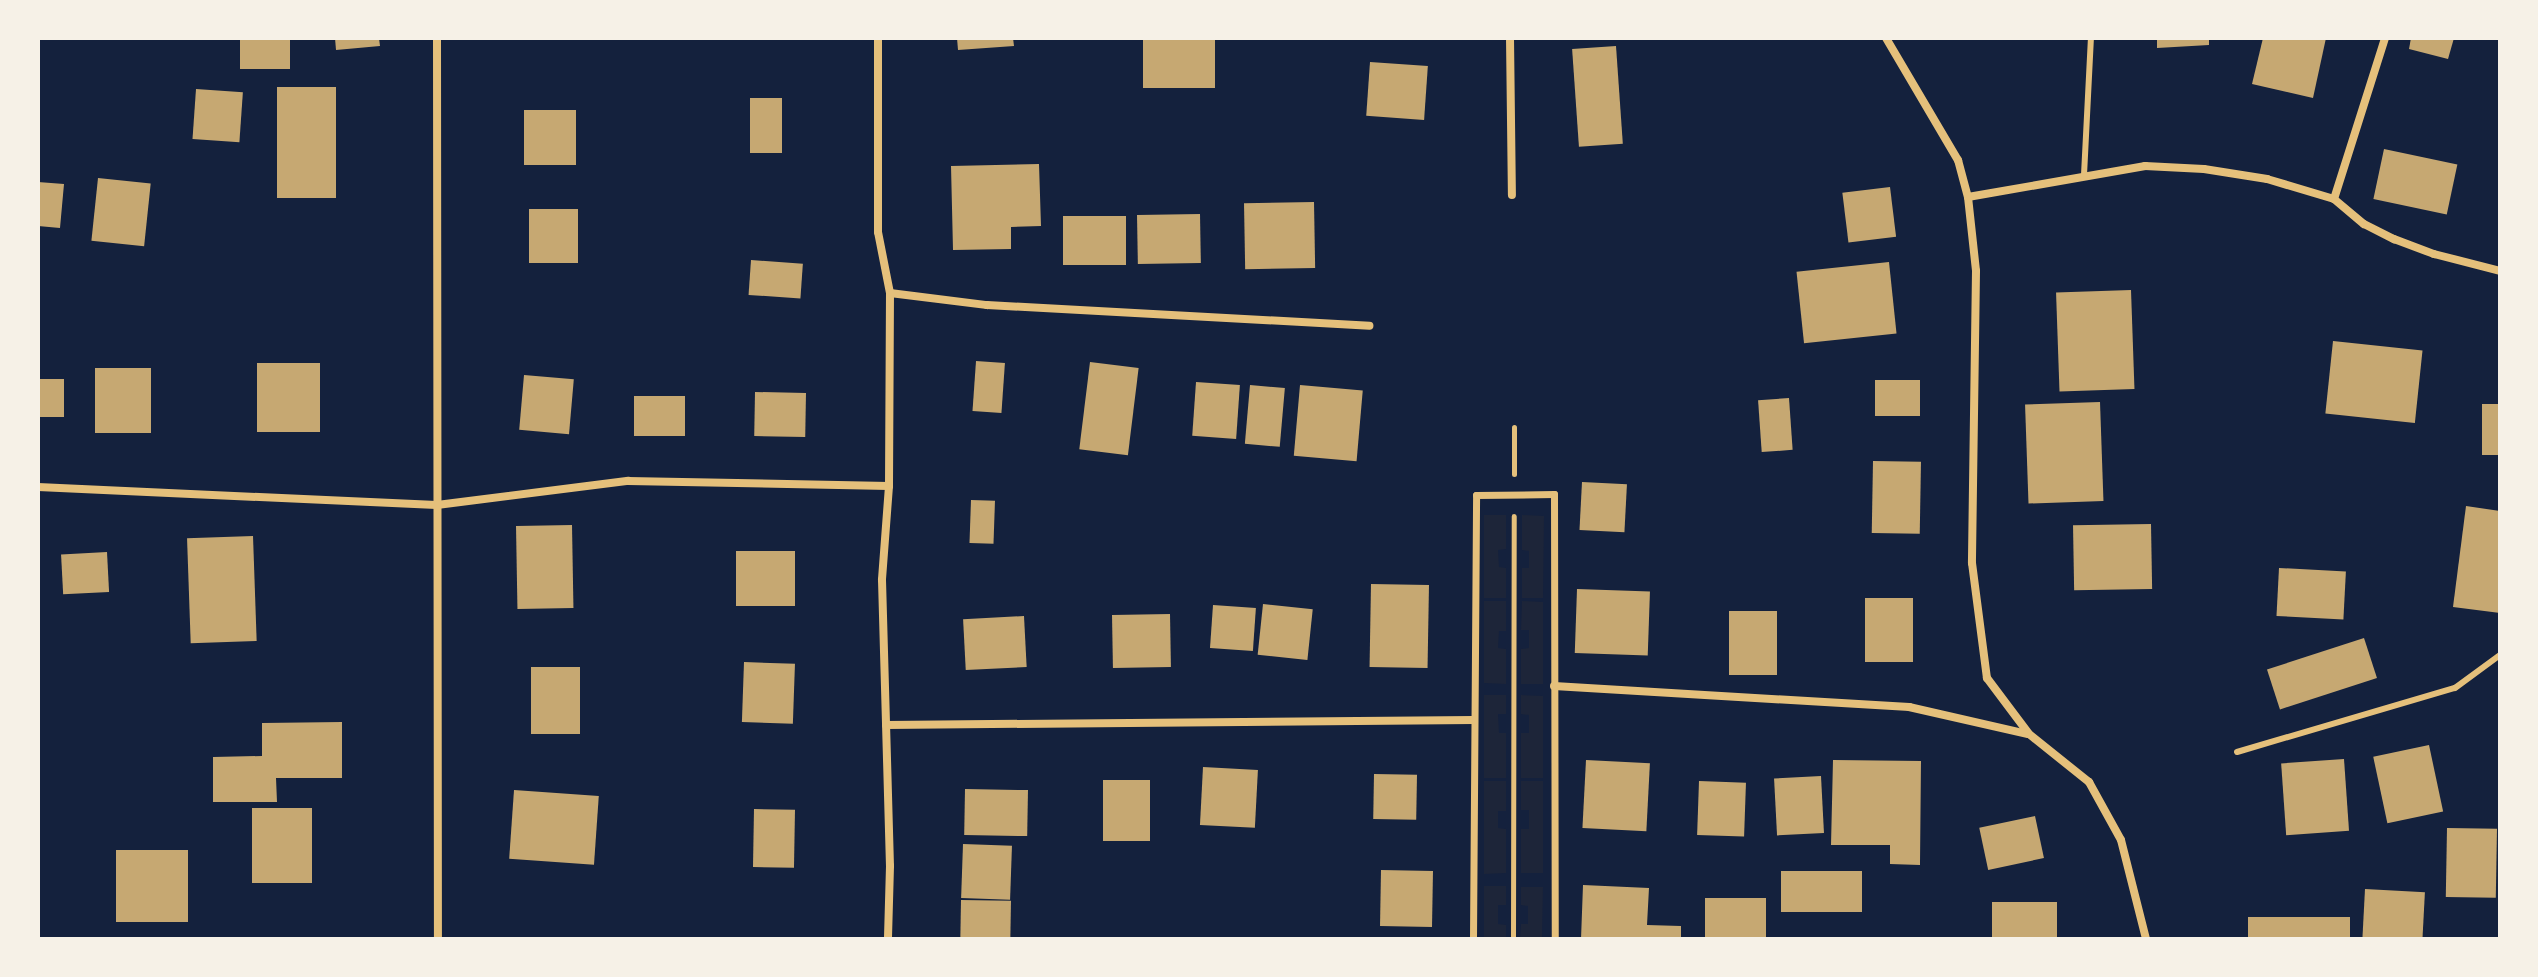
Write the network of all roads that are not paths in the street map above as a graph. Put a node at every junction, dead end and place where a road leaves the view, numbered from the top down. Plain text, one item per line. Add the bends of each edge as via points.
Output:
1 (437, 38) edge
2 (878, 38) edge
3 (1510, 38) edge
4 (1886, 38) edge
5 (2091, 38) edge
6 (2385, 38) edge
7 (2084, 175) junction
8 (1512, 195) dead end
9 (1968, 197) junction
10 (2334, 199) junction
11 (2500, 271) edge
12 (890, 293) junction
13 (1369, 326) dead end
14 (889, 486) junction
15 (38, 487) edge
16 (437, 505) junction
17 (2500, 655) edge
18 (1554, 686) junction
19 (1474, 720) junction
20 (886, 725) junction
21 (2029, 734) junction
22 (2237, 752) dead end
23 (438, 939) edge
24 (888, 939) edge
25 (1473, 939) edge
26 (1555, 939) edge
27 (2146, 939) edge

1 - 16 street
2 - 12 street via 878,232
3 - 8 street
4 - 9 street via 1945,134
5 - 7 lane
6 - 10 street
7 - 9 street
7 - 10 street via 2145,166 2204,169 2267,179
9 - 21 street via 1976,271 1972,563 1987,678
10 - 11 street via 2364,224 2394,239
12 - 13 street via 987,305
12 - 14 street
14 - 16 street via 628,481
14 - 20 street via 882,580
15 - 16 street
16 - 23 street
17 - 22 lane via 2455,688
18 - 19 street via 1554,494 1476,495
18 - 21 street via 1909,707
18 - 26 street
19 - 20 street
19 - 25 street
20 - 24 street
21 - 27 street via 2089,782 2121,840

